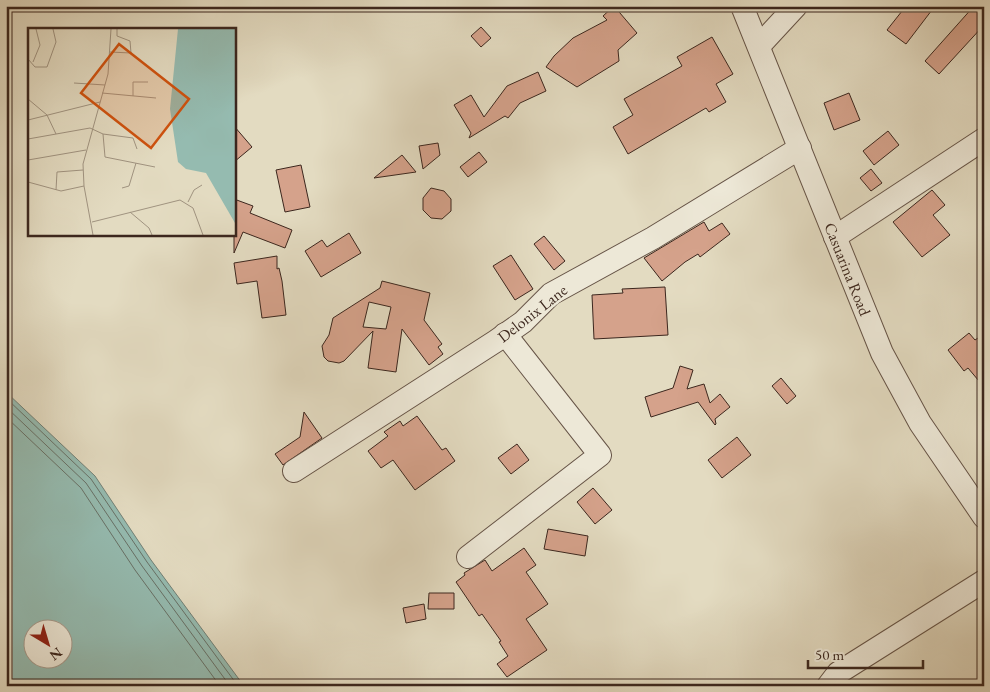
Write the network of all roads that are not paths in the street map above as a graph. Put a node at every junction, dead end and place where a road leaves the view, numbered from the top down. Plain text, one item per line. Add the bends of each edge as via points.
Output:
1 (742, 6) edge
2 (796, 6) edge
3 (759, 46) junction
4 (984, 139) edge
5 (800, 148) junction
6 (835, 237) junction
7 (506, 334) junction
8 (294, 471) dead end
9 (984, 517) edge
10 (468, 557) dead end
11 (984, 581) edge
12 (828, 686) edge

1 - 3 street, Casuarina Road
2 - 3 street
3 - 5 street, Casuarina Road
4 - 6 street
5 - 6 street, Casuarina Road
5 - 7 street, Delonix Lane via 653,238 551,294
6 - 9 street, Casuarina Road via 882,353 902,392
7 - 8 street, Delonix Lane
7 - 10 street via 600,455
11 - 12 street via 838,673

